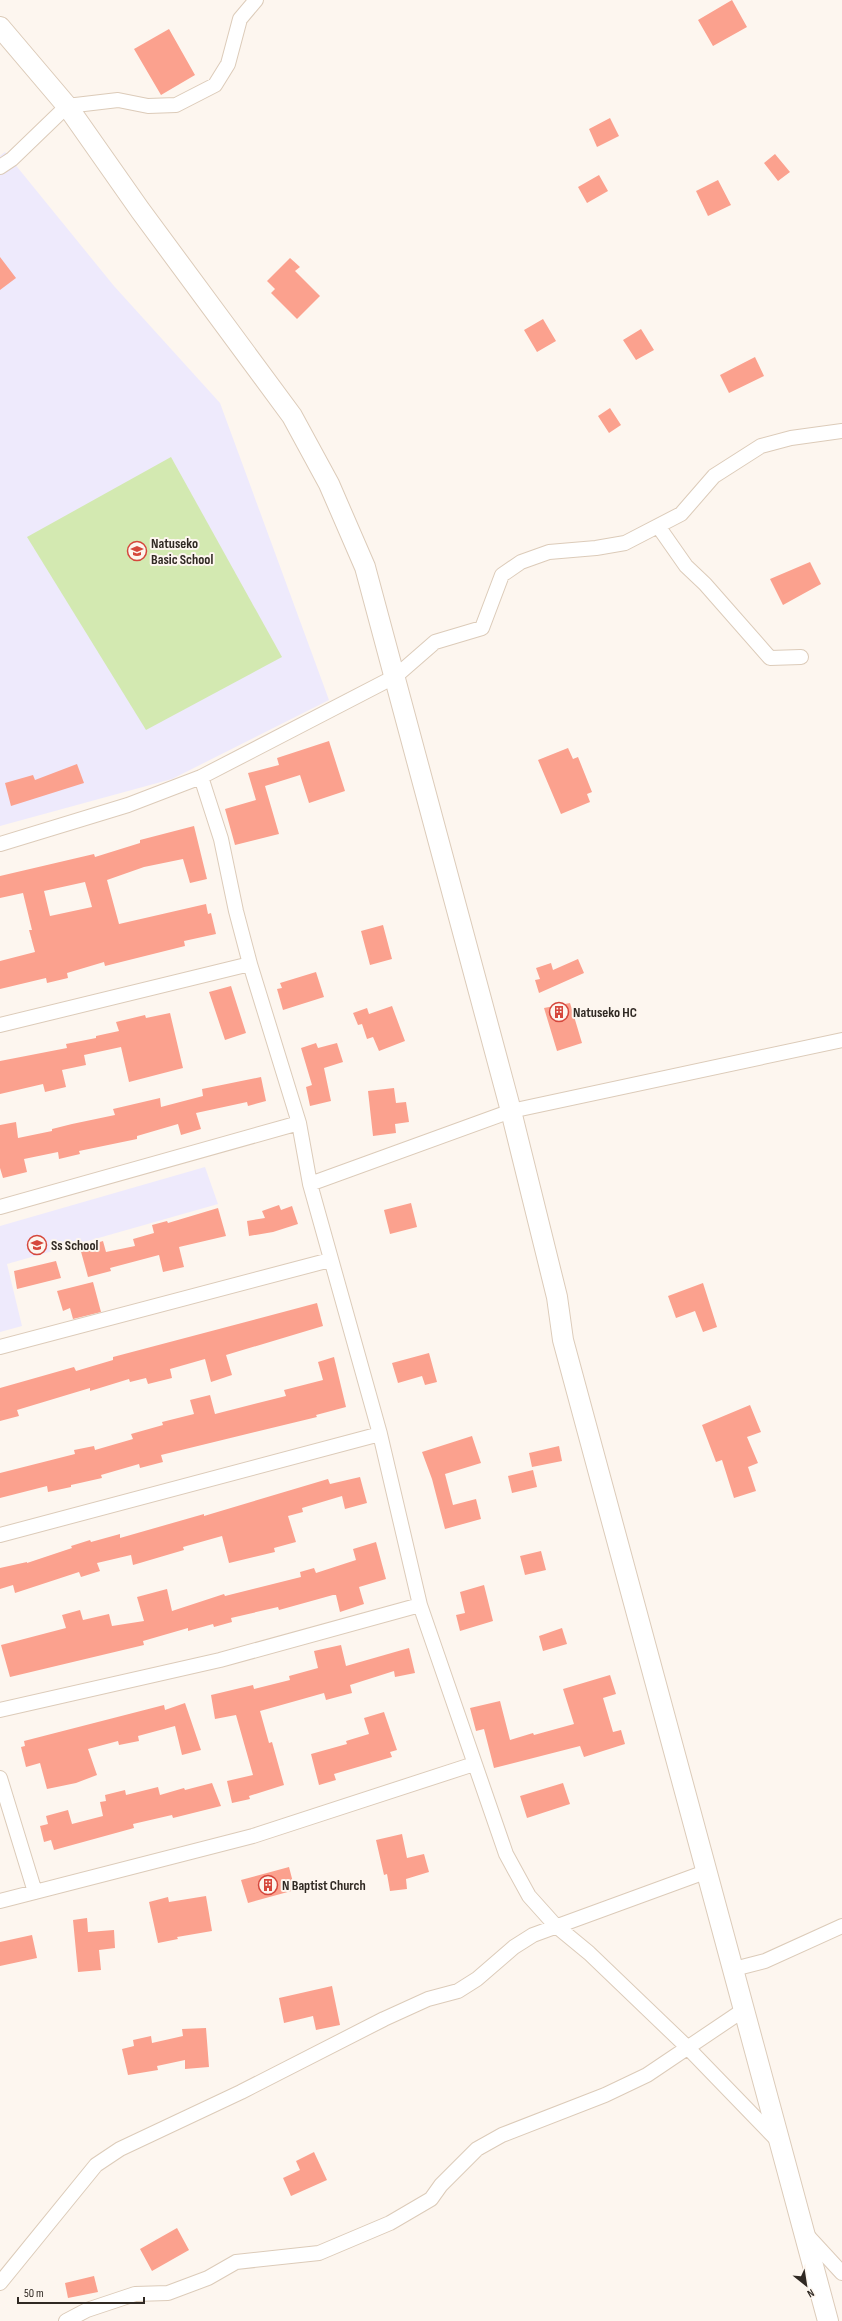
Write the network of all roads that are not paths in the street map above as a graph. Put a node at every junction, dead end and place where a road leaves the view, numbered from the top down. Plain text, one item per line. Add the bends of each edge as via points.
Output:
1 (256, 0) edge
2 (0, 27) edge
3 (67, 106) junction
4 (0, 167) edge
5 (842, 431) edge
6 (658, 526) junction
7 (801, 657) dead end
8 (396, 676) junction
9 (202, 777) junction
10 (0, 844) edge
11 (250, 964) junction
12 (0, 1026) edge
13 (842, 1040) edge
14 (511, 1111) junction
15 (299, 1123) junction
16 (310, 1184) junction
17 (0, 1206) edge
18 (330, 1260) junction
19 (0, 1347) edge
20 (380, 1434) junction
21 (0, 1535) edge
22 (420, 1605) junction
23 (0, 1710) edge
24 (474, 1764) junction
25 (0, 1778) edge
26 (708, 1871) junction
27 (35, 1892) junction
28 (0, 1901) edge
29 (555, 1925) junction
30 (842, 1926) edge
31 (734, 1969) junction
32 (745, 2009) junction
33 (687, 2047) junction
34 (781, 2144) junction
35 (804, 2231) junction
36 (842, 2274) edge
37 (0, 2283) edge
38 (66, 2321) edge
39 (828, 2321) edge

1 - 3 street via 240,19 228,64 215,85 176,105 148,106 118,100
2 - 3 street
3 - 4 street
3 - 8 street via 140,210 292,416 329,484 366,567
5 - 6 street via 791,438 762,446 714,476 681,514
6 - 7 street via 686,566 770,658
6 - 8 street via 625,543 549,552 521,562 502,575 482,628 435,642
8 - 9 street
8 - 14 street
9 - 10 street via 128,805
9 - 11 street via 221,839
11 - 12 street
11 - 15 street
13 - 14 street
14 - 16 street
14 - 26 street via 557,1297 563,1340
15 - 16 street
15 - 17 street
16 - 18 street
18 - 19 street
18 - 20 street
20 - 21 street
20 - 22 street
22 - 23 street via 220,1660
22 - 24 street
24 - 27 street via 253,1836
24 - 29 street via 506,1854 529,1896
25 - 27 street
26 - 29 street
26 - 31 street
27 - 28 street
29 - 33 street via 594,1958
29 - 37 street via 514,1947 478,1978 458,1990 428,1999 384,2019 120,2149 96,2166
30 - 31 street via 765,1961
31 - 32 street
32 - 33 street
32 - 34 street
33 - 34 street
33 - 38 street via 647,2074 605,2095 502,2135 477,2149 441,2185 431,2200 390,2224 318,2253 236,2262 208,2278 168,2293 135,2294 87,2310
34 - 35 street
35 - 36 street
35 - 39 street

